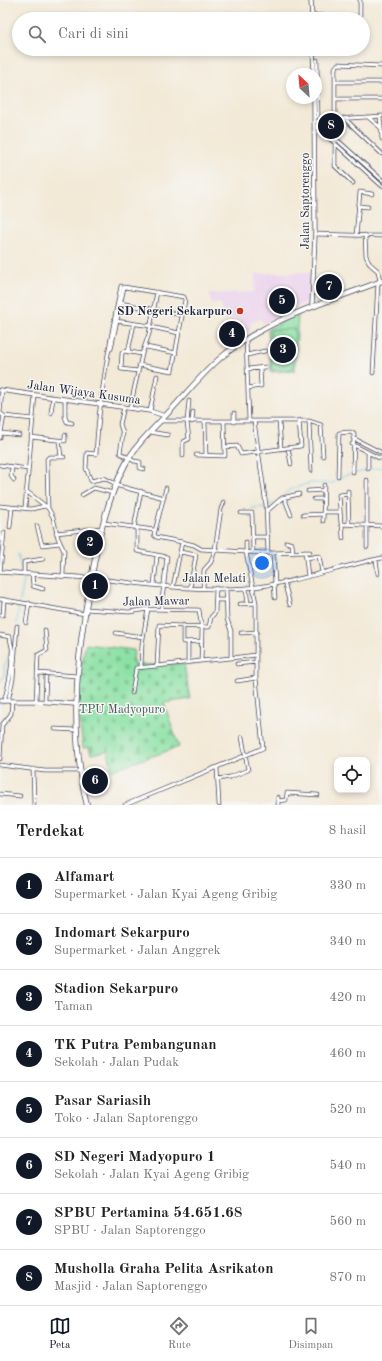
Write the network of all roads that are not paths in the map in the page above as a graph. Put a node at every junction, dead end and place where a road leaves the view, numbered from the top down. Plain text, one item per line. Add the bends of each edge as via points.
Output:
1 (311, 0) edge
2 (360, 0) edge
3 (312, 12) edge
4 (360, 12) edge
5 (314, 56) edge
6 (317, 60) dead end
7 (382, 66) edge
8 (315, 68) edge
9 (315, 68) edge
10 (335, 82) junction
11 (382, 82) edge
12 (382, 98) edge
13 (335, 99) junction
14 (314, 104) edge
15 (317, 104) edge
16 (381, 116) edge
17 (368, 117) junction
18 (344, 118) junction
19 (315, 119) junction
20 (335, 119) junction
21 (315, 125) junction
22 (381, 128) junction
23 (335, 138) junction
24 (382, 139) edge
25 (335, 144) junction
26 (382, 154) edge
27 (360, 162) junction
28 (382, 180) edge
29 (353, 183) dead end
30 (382, 186) edge
31 (372, 194) dead end
32 (358, 206) junction
33 (368, 207) dead end
34 (315, 234) junction
35 (365, 235) junction
36 (356, 236) junction
37 (382, 236) edge
38 (380, 281) edge
39 (121, 286) dead end
40 (157, 292) junction
41 (120, 304) junction
42 (312, 305) junction
43 (154, 309) junction
44 (182, 315) junction
45 (116, 321) junction
46 (134, 324) junction
47 (151, 326) junction
48 (179, 333) junction
49 (246, 339) junction
50 (146, 347) junction
51 (111, 350) dead end
52 (265, 351) dead end
53 (128, 352) junction
54 (176, 353) junction
55 (142, 354) junction
56 (247, 355) junction
57 (139, 366) junction
58 (265, 367) dead end
59 (248, 368) junction
60 (260, 368) junction
61 (138, 372) junction
62 (373, 373) dead end
63 (157, 376) dead end
64 (248, 388) junction
65 (1, 390) edge
66 (35, 395) junction
67 (53, 398) junction
68 (65, 400) junction
69 (189, 400) dead end
70 (100, 405) junction
71 (124, 407) junction
72 (130, 408) junction
73 (150, 411) junction
74 (193, 412) dead end
75 (51, 413) dead end
76 (234, 413) dead end
77 (165, 416) junction
78 (2, 418) edge
79 (33, 419) junction
80 (299, 420) junction
81 (160, 421) junction
82 (249, 421) junction
83 (254, 421) junction
84 (278, 421) junction
85 (308, 421) junction
86 (187, 422) junction
87 (192, 422) junction
88 (205, 422) junction
89 (224, 422) junction
90 (234, 422) junction
91 (72, 423) dead end
92 (150, 432) junction
93 (1, 433) junction
94 (65, 434) dead end
95 (18, 435) dead end
96 (168, 435) dead end
97 (31, 437) junction
98 (0, 438) edge
99 (353, 438) junction
100 (59, 440) junction
101 (352, 444) junction
102 (225, 447) junction
103 (288, 448) junction
104 (281, 449) junction
105 (258, 451) junction
106 (368, 453) junction
107 (196, 455) dead end
108 (183, 456) dead end
109 (206, 456) junction
110 (323, 456) dead end
111 (382, 456) edge
112 (129, 457) junction
113 (291, 464) dead end
114 (0, 465) edge
115 (12, 467) junction
116 (368, 468) dead end
117 (28, 469) junction
118 (144, 469) dead end
119 (311, 471) dead end
120 (353, 472) dead end
121 (338, 476) dead end
122 (14, 480) dead end
123 (367, 480) dead end
124 (116, 485) junction
125 (324, 485) dead end
126 (166, 488) dead end
127 (323, 490) junction
128 (26, 491) junction
129 (141, 491) junction
130 (308, 491) dead end
131 (113, 493) junction
132 (299, 494) dead end
133 (82, 495) dead end
134 (284, 497) junction
135 (164, 498) junction
136 (323, 498) junction
137 (314, 499) dead end
138 (224, 502) dead end
139 (0, 506) edge
140 (47, 507) junction
141 (12, 508) junction
142 (25, 508) junction
143 (267, 508) junction
144 (340, 512) junction
145 (241, 513) dead end
146 (323, 513) junction
147 (291, 515) dead end
148 (303, 515) dead end
149 (323, 522) dead end
150 (342, 524) junction
151 (349, 525) junction
152 (37, 526) dead end
153 (103, 526) junction
154 (366, 526) junction
155 (382, 526) edge
156 (10, 527) dead end
157 (136, 528) junction
158 (154, 530) junction
159 (4, 533) dead end
160 (56, 533) junction
161 (253, 537) junction
162 (268, 537) junction
163 (84, 538) dead end
164 (343, 538) dead end
165 (99, 541) junction
166 (182, 542) junction
167 (246, 542) dead end
168 (286, 542) dead end
169 (60, 543) junction
170 (367, 547) dead end
171 (215, 550) junction
172 (180, 552) junction
173 (246, 552) junction
174 (305, 552) junction
175 (310, 552) dead end
176 (253, 553) junction
177 (293, 553) junction
178 (268, 554) junction
179 (273, 554) junction
180 (157, 556) junction
181 (306, 558) junction
182 (382, 558) edge
183 (43, 559) dead end
184 (376, 560) junction
185 (0, 572) edge
186 (322, 572) junction
187 (23, 574) junction
188 (32, 574) junction
189 (378, 574) dead end
190 (63, 575) junction
191 (308, 576) junction
192 (92, 578) junction
193 (284, 581) junction
194 (274, 583) junction
195 (154, 585) junction
196 (164, 586) junction
197 (254, 586) junction
198 (173, 587) junction
199 (190, 588) junction
200 (203, 588) junction
201 (216, 588) junction
202 (226, 588) junction
203 (246, 588) junction
204 (43, 589) dead end
205 (275, 598) dead end
206 (0, 599) edge
207 (4, 600) junction
208 (216, 600) junction
209 (226, 600) junction
210 (29, 603) junction
211 (256, 603) junction
212 (240, 604) dead end
213 (248, 604) junction
214 (290, 606) dead end
215 (161, 608) junction
216 (148, 609) junction
217 (86, 612) junction
218 (0, 615) edge
219 (26, 623) dead end
220 (183, 625) junction
221 (17, 626) dead end
222 (201, 627) junction
223 (45, 630) dead end
224 (257, 632) junction
225 (116, 633) dead end
226 (241, 633) dead end
227 (0, 635) edge
228 (143, 637) junction
229 (202, 641) junction
230 (188, 642) junction
231 (14, 649) junction
232 (256, 655) junction
233 (231, 658) junction
234 (200, 660) junction
235 (188, 662) junction
236 (256, 662) junction
237 (237, 664) dead end
238 (141, 666) junction
239 (157, 666) junction
240 (38, 673) junction
241 (46, 674) junction
242 (77, 676) junction
243 (256, 678) junction
244 (237, 680) dead end
245 (9, 686) junction
246 (132, 692) dead end
247 (6, 701) edge
248 (36, 701) junction
249 (45, 701) junction
250 (76, 704) junction
251 (55, 729) dead end
252 (76, 730) junction
253 (242, 737) dead end
254 (244, 757) junction
255 (0, 759) edge
256 (0, 765) edge
257 (217, 768) junction
258 (33, 769) junction
259 (81, 770) junction
260 (218, 779) junction
261 (0, 794) edge
262 (318, 795) dead end
263 (20, 796) dead end
264 (278, 797) dead end
265 (286, 800) junction
266 (278, 803) edge
267 (34, 805) edge
268 (87, 805) edge
269 (125, 805) edge
270 (219, 805) edge
271 (286, 805) edge

1 - 3 street
2 - 4 street
5 - 8 street
6 - 9 street
7 - 10 street via 338,64 335,68
10 - 11 street
10 - 13 street
12 - 13 street
13 - 20 street
14 - 19 street, Jalan Saptorenggo
15 - 19 street via 318,116
16 - 17 street
16 - 22 street
17 - 18 street
17 - 22 street
18 - 20 street
18 - 26 street
19 - 21 street, Jalan Saptorenggo
19 - 23 street
20 - 23 street
21 - 25 street
21 - 34 street, Jalan Saptorenggo
22 - 24 street
23 - 25 street
23 - 27 street
25 - 27 street
25 - 29 street via 336,167
27 - 28 street
27 - 30 street
31 - 32 street via 360,192
32 - 33 street
32 - 36 street
34 - 36 street
34 - 42 street, Jalan Saptorenggo
35 - 36 street
35 - 37 street
35 - 38 street via 366,256 378,271
38 - 42 main road
38 - 62 street
39 - 70 street
40 - 41 street via 124,287
40 - 43 street
40 - 44 street via 184,297
41 - 43 street
41 - 45 street
42 - 49 main road via 282,318
43 - 44 street
43 - 47 street
44 - 48 street
45 - 46 street
45 - 51 street
46 - 47 street
46 - 53 street
47 - 48 street
47 - 50 street
48 - 54 street
49 - 56 street
49 - 77 main road via 217,361
50 - 54 street
50 - 55 street
52 - 56 street
53 - 55 street
53 - 61 street via 122,351 120,368
54 - 57 street via 172,371
55 - 57 street
56 - 59 street
57 - 61 street
58 - 60 street
59 - 60 street
59 - 64 street
60 - 64 street via 261,386
61 - 72 street
63 - 73 street
64 - 82 street
65 - 66 street, Jalan Wijaya Kusuma
65 - 78 street
66 - 67 street, Jalan Wijaya Kusuma
66 - 79 street
67 - 68 street, Jalan Wijaya Kusuma
67 - 75 street
68 - 70 street, Jalan Wijaya Kusuma
68 - 91 street via 66,421
69 - 86 street
70 - 71 street, Jalan Wijaya Kusuma
70 - 124 street via 96,454 87,454 86,468 91,482 104,478
71 - 72 street, Jalan Wijaya Kusuma
71 - 112 street via 120,424 123,434 120,453
72 - 73 street, Jalan Wijaya Kusuma
73 - 77 street, Jalan Wijaya Kusuma
74 - 87 street
76 - 90 street
77 - 81 main road
78 - 79 street
78 - 93 street
79 - 97 street
80 - 84 street
80 - 85 street
80 - 103 street via 301,446
81 - 86 street
81 - 92 main road
82 - 83 street
82 - 90 street
83 - 84 street
83 - 105 street
84 - 104 street
85 - 110 street via 321,425
85 - 119 street
86 - 87 street
86 - 108 street via 189,439 183,442
87 - 88 street
88 - 89 street
88 - 109 street
89 - 90 street
89 - 102 street
92 - 96 street
92 - 112 main road
93 - 95 street
93 - 98 street
94 - 100 street via 65,440
97 - 100 street
97 - 117 street
99 - 101 street
99 - 111 street
99 - 121 street via 352,433 339,433
100 - 140 street via 62,457 49,456 47,459
101 - 106 street
101 - 120 street
102 - 105 street via 237,446 241,454
102 - 109 street via 225,456
103 - 104 street
103 - 113 street
104 - 105 street
105 - 143 street
106 - 111 street
106 - 116 street
107 - 109 street
112 - 118 street via 140,462 140,468
112 - 124 main road
114 - 115 street
115 - 117 street
115 - 122 street via 11,476
117 - 128 street
123 - 154 street
124 - 129 street
124 - 131 main road
125 - 127 street
126 - 135 street
127 - 130 street
127 - 136 street
128 - 140 street
128 - 142 street
129 - 135 street
129 - 157 street
131 - 133 street via 94,488
131 - 153 main road
132 - 134 street
134 - 143 street
134 - 147 street
135 - 158 street
136 - 137 street
136 - 146 street
138 - 171 street
139 - 141 street
140 - 142 street
140 - 160 street via 53,517
141 - 142 street
141 - 156 street
143 - 162 street
144 - 146 street
144 - 150 street
144 - 151 street via 339,495 348,492
145 - 161 street via 252,511
146 - 148 street
146 - 149 street
150 - 151 street
150 - 164 street
151 - 154 street
152 - 169 street via 42,545
153 - 157 street
153 - 160 street
153 - 165 main road
154 - 155 street
154 - 170 street
157 - 158 street
157 - 180 street via 136,550
158 - 166 street via 154,537
159 - 185 street
160 - 169 street
161 - 162 street
161 - 176 street
162 - 178 street
163 - 165 street
165 - 192 main road
166 - 171 street via 202,549
166 - 172 street
167 - 173 street
168 - 177 street via 292,544
169 - 190 street via 64,554
171 - 173 street
171 - 200 street via 211,562 204,570
172 - 198 street
172 - 199 street via 196,555
173 - 176 street
173 - 197 street
174 - 175 street
174 - 177 street
174 - 181 street
176 - 178 street
177 - 179 street
178 - 179 street
179 - 194 street
180 - 195 street
180 - 196 street via 167,557
181 - 186 street via 319,556
181 - 191 street
182 - 184 street, Jalan Melati
183 - 187 street via 24,562
184 - 186 street, Jalan Melati
184 - 189 street
185 - 187 street
186 - 191 street, Jalan Melati
187 - 188 street
188 - 190 street
188 - 204 street via 33,586
190 - 192 street
191 - 193 street, Jalan Melati
192 - 195 street, Jalan Melati
192 - 217 main road
193 - 194 street, Jalan Melati
193 - 214 street
194 - 197 street, Jalan Melati
194 - 205 street
195 - 196 street, Jalan Melati
196 - 198 street, Jalan Melati
196 - 215 street
197 - 203 street, Jalan Melati
197 - 211 street
198 - 199 street, Jalan Melati
199 - 200 street, Jalan Melati
200 - 201 street, Jalan Melati
201 - 202 street, Jalan Melati
201 - 208 street
202 - 203 street, Jalan Melati
202 - 209 street
203 - 213 street
206 - 207 street, Jalan Mawar
207 - 210 street, Jalan Mawar
207 - 218 street via 3,615
208 - 209 street
208 - 222 street via 210,626
209 - 233 street
210 - 217 street, Jalan Mawar
210 - 219 street
211 - 213 street
211 - 224 street
212 - 213 street
215 - 216 street, Jalan Mawar
215 - 222 street, Jalan Mawar via 199,610
216 - 217 street, Jalan Mawar via 129,612
216 - 228 street
217 - 242 main road
220 - 222 street
220 - 230 street via 182,641
220 - 239 street via 159,625
221 - 231 street
222 - 229 street, Jalan Mawar
223 - 240 street via 47,650 38,655
224 - 226 street
224 - 232 street
225 - 228 street
227 - 231 street via 10,637 10,645
228 - 238 street
229 - 230 street
229 - 234 street, Jalan Mawar
230 - 235 street
231 - 245 street
231 - 245 street
232 - 233 street
232 - 236 street
233 - 234 street
234 - 235 street
235 - 239 street
236 - 237 street
236 - 243 street
238 - 239 street
238 - 246 street via 134,670
240 - 241 street
240 - 248 street
241 - 242 street
241 - 249 street
242 - 250 main road
243 - 244 street
243 - 254 street via 264,746 261,750
245 - 247 street
247 - 248 street
247 - 255 street via 10,714 2,725
248 - 249 street
249 - 250 street
250 - 252 main road
251 - 252 street
252 - 259 main road
253 - 254 street
254 - 257 street
254 - 260 street via 247,771
256 - 258 street
257 - 260 street
257 - 269 street
258 - 259 street via 57,772
258 - 267 street
259 - 268 main road
260 - 270 street
261 - 263 street
262 - 265 street via 287,793
264 - 266 street
265 - 266 street
265 - 271 street

